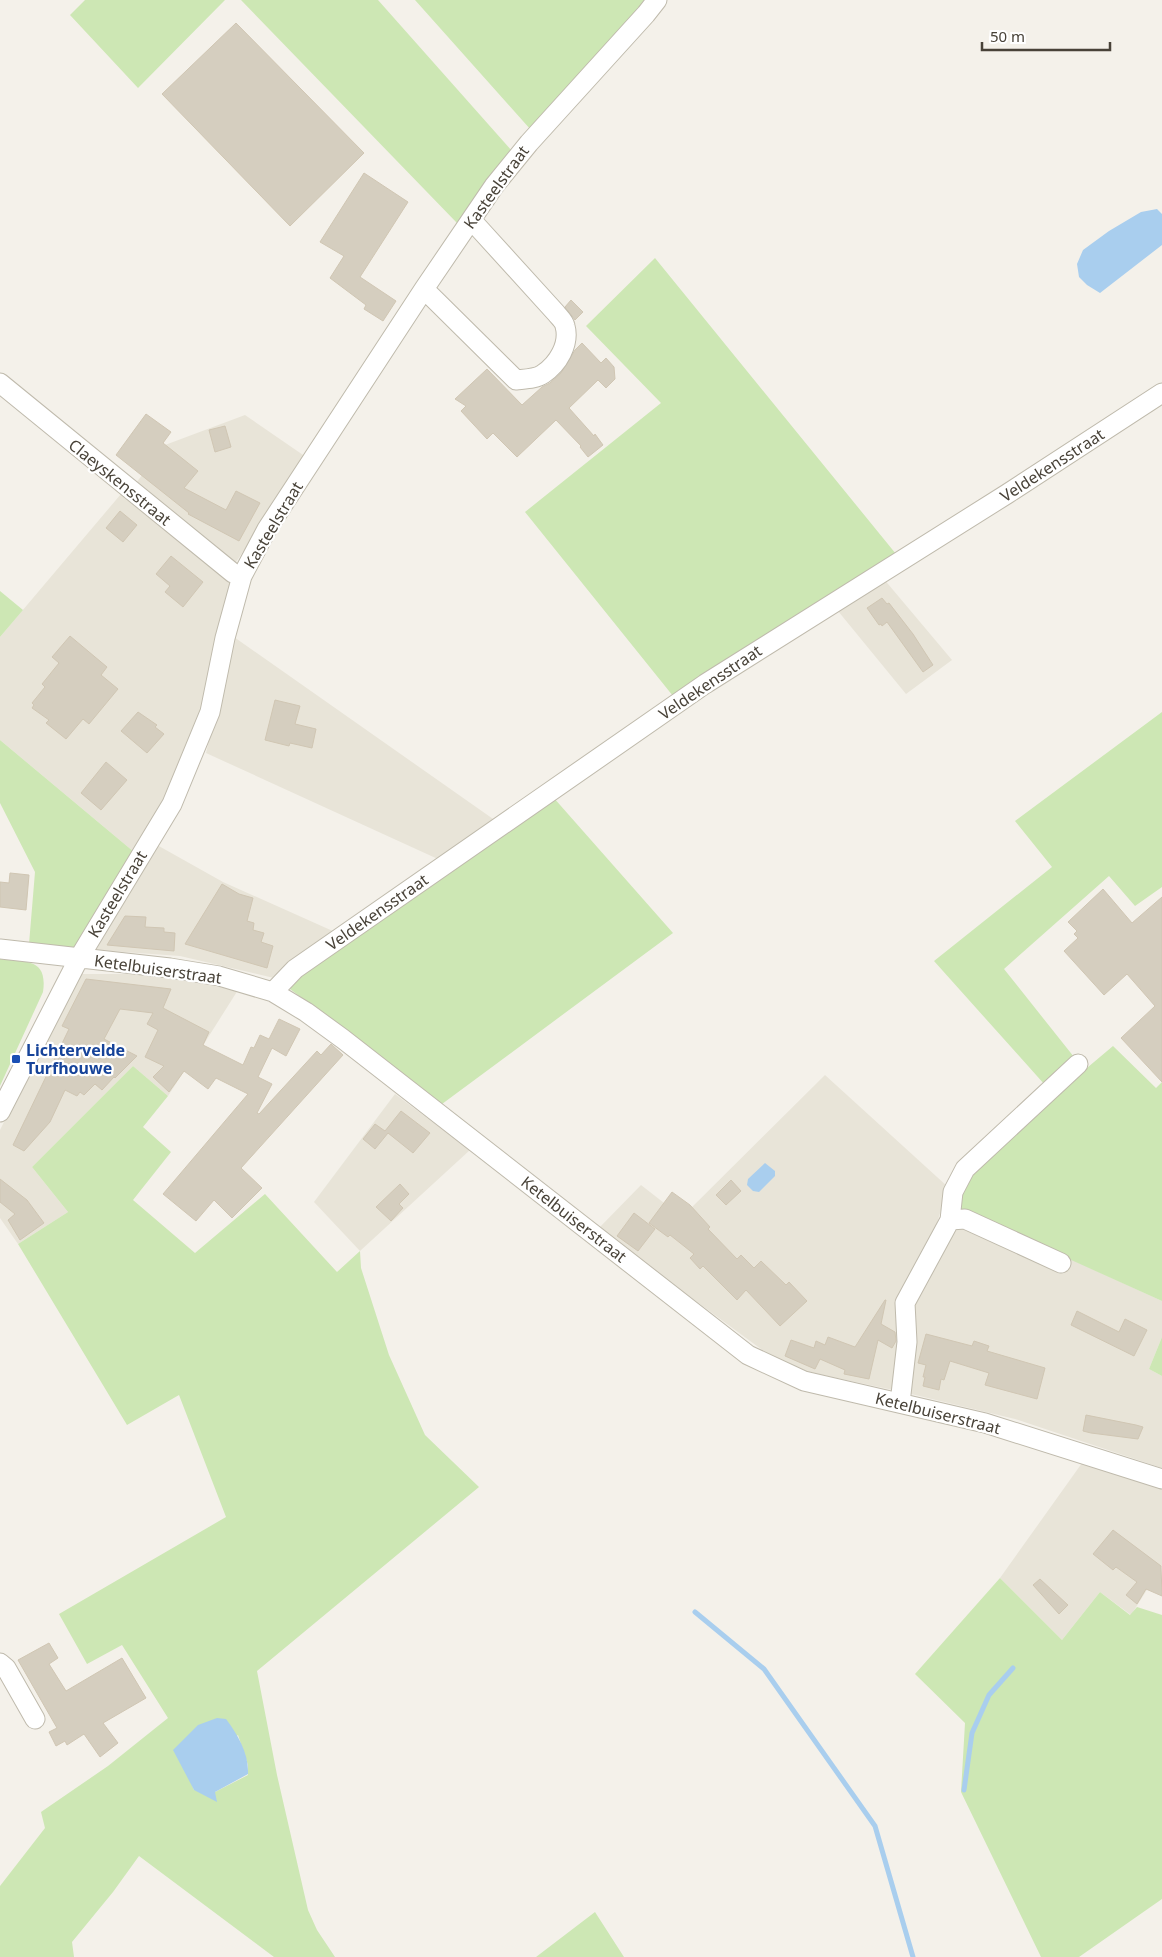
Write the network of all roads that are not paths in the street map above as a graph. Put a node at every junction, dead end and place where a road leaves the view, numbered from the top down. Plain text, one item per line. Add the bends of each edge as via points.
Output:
1 (657, 0) edge
2 (470, 222) junction
3 (424, 289) junction
4 (0, 383) edge
5 (1162, 393) edge
6 (242, 576) junction
7 (0, 949) edge
8 (79, 958) junction
9 (273, 992) junction
10 (1078, 1064) dead end
11 (0, 1112) edge
12 (950, 1220) junction
13 (1061, 1263) dead end
14 (900, 1403) junction
15 (1162, 1480) edge
16 (0, 1663) edge
17 (34, 1719) dead end

1 - 2 street, Kasteelstraat via 529,143
2 - 3 street, Kasteelstraat
2 - 3 street via 565,325 566,339 555,363 542,375 516,380
3 - 6 street, Kasteelstraat via 267,529
4 - 6 street, Claeyskensstraat via 190,539 233,573
5 - 9 street, Veldekensstraat via 705,684 295,969
6 - 8 street, Kasteelstraat via 210,712 187,770 172,804
7 - 8 street, Ketelbuiserstraat
8 - 9 street, Ketelbuiserstraat via 219,976
8 - 11 street, Kasteelstraat
9 - 14 street, Ketelbuiserstraat via 351,1045 748,1355 804,1381
10 - 12 street via 965,1169 953,1192
12 - 13 street via 965,1219
12 - 14 street via 905,1303 907,1342
14 - 15 street, Ketelbuiserstraat via 985,1423
16 - 17 street via 6,1668

